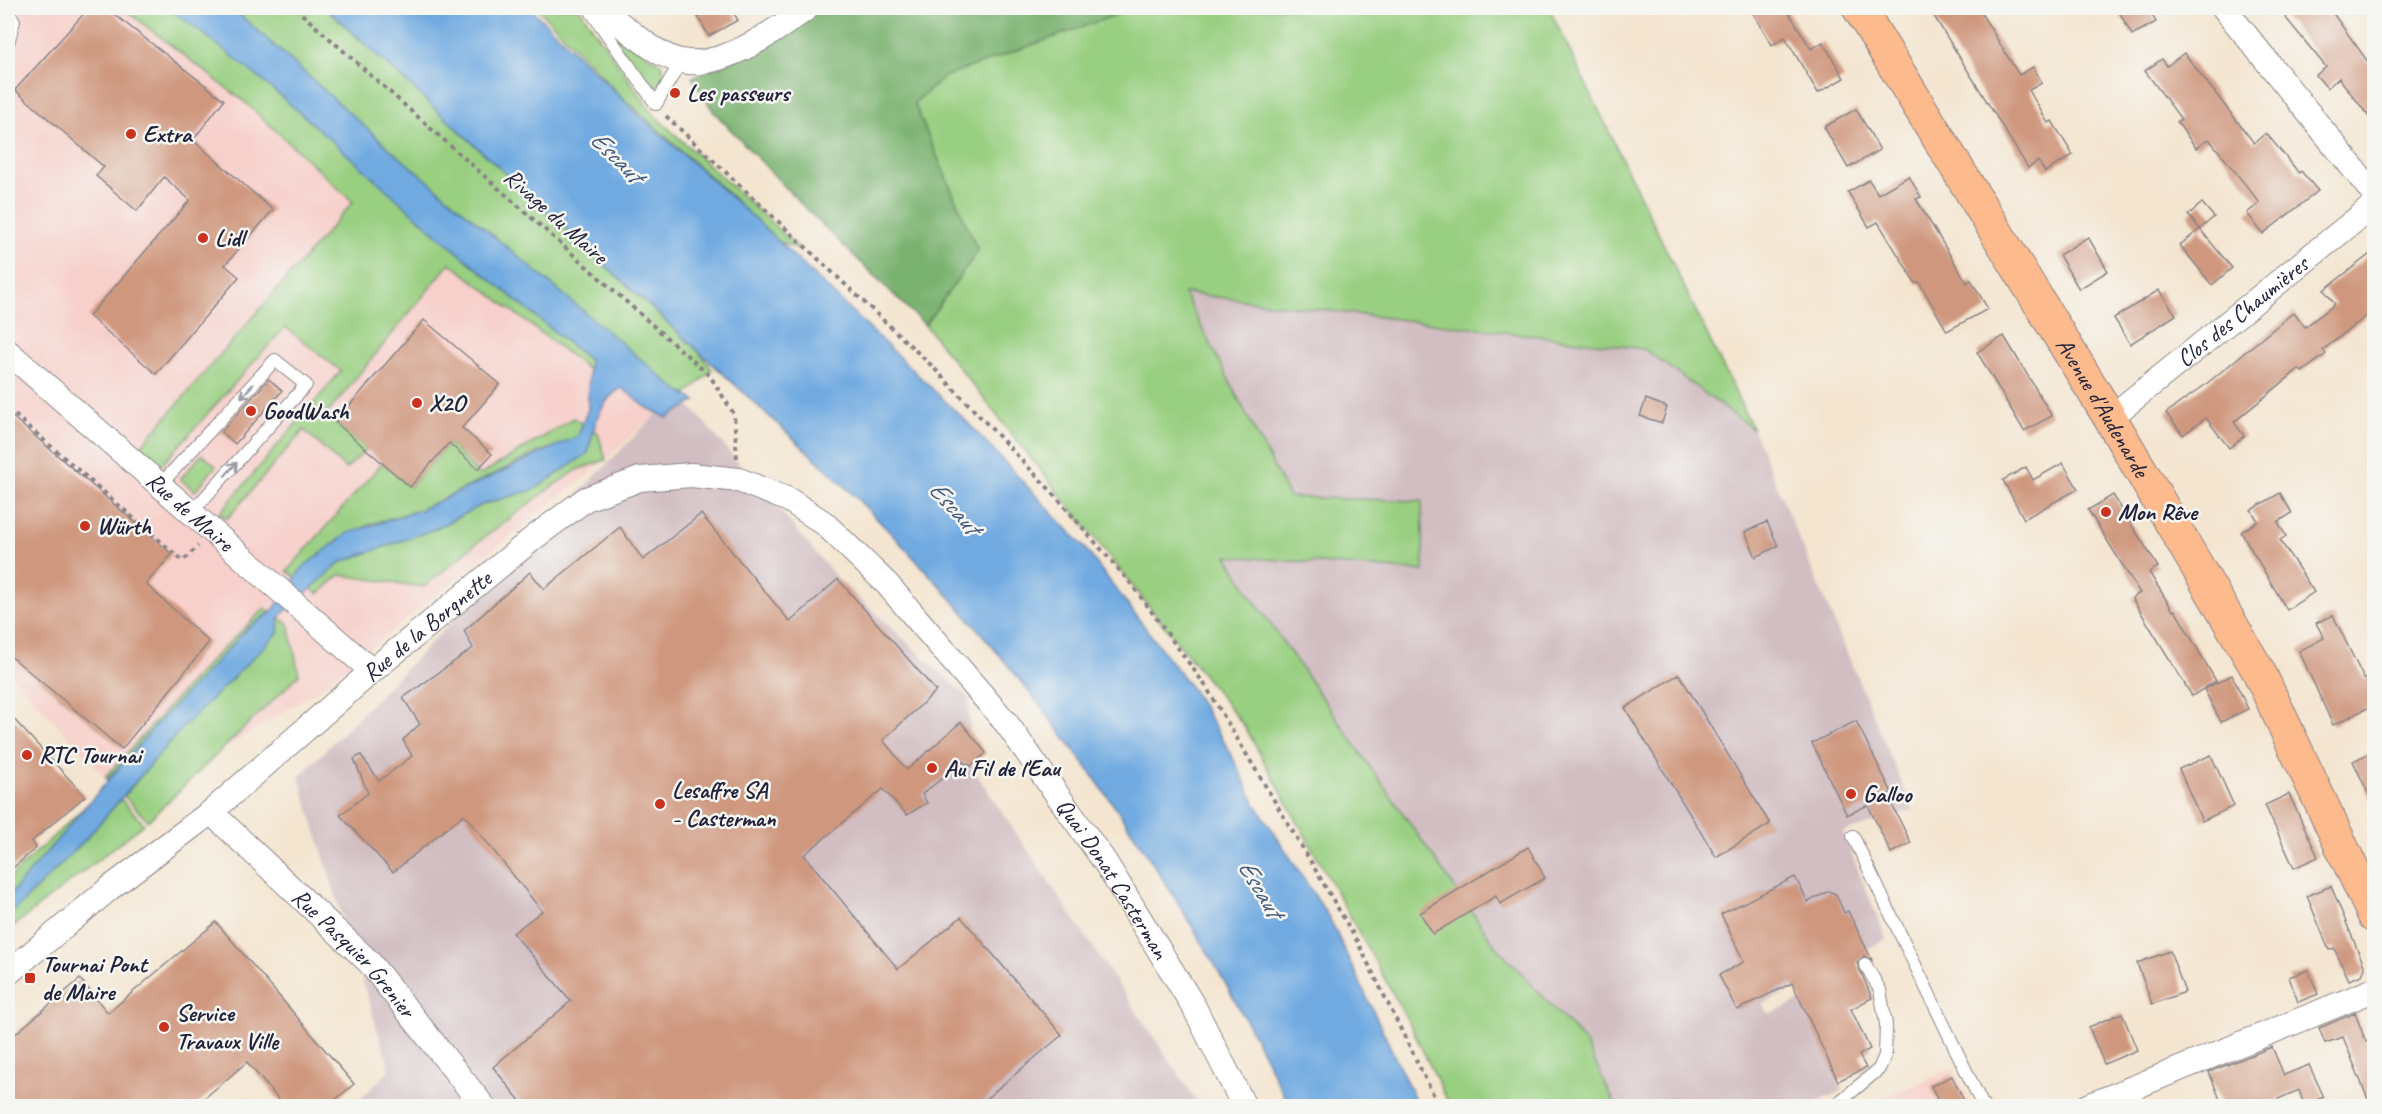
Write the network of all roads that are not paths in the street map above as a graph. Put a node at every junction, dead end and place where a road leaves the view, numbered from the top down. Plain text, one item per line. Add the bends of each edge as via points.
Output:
1 (589, 8) edge
2 (599, 8) edge
3 (807, 8) edge
4 (1860, 8) edge
5 (2224, 8) edge
6 (8, 12) edge
7 (8, 43) edge
8 (681, 61) junction
9 (2374, 194) edge
10 (2374, 205) edge
11 (8, 352) edge
12 (2110, 418) junction
13 (160, 485) junction
14 (191, 513) junction
15 (887, 584) joint
16 (372, 670) junction
17 (211, 812) junction
18 (1854, 836) dead end
19 (2373, 902) edge
20 (1865, 964) dead end
21 (8, 973) edge
22 (2374, 990) edge
23 (1836, 1102) edge
24 (483, 1107) edge
25 (1244, 1107) edge
26 (1983, 1107) edge
27 (2088, 1107) edge

1 - 8 lane via 656,104
2 - 8 street via 663,54
3 - 8 street via 756,42 718,57
4 - 12 main road, Avenue d'Audenarde
5 - 9 street
6 - 7 lane via 14,21
10 - 12 street, Clos des Chaumières
11 - 13 street, Rue de Maire
12 - 19 main road, Avenue d'Audenarde via 2259,672
13 - 14 street, Rue de Maire
14 -> 13 lane via 306,385 275,360
14 - 16 street, Rue de Maire
15 - 16 street, Rue de la Borgnette via 824,523 789,500 739,480 691,475 640,479 586,499
15 - 25 street, Quai Donat Casterman via 1008,724 1105,862 1194,1007
16 - 17 street, Rue de la Borgnette
17 - 21 street, Rue de la Borgnette via 110,888
17 - 24 street, Rue Pasquier Grenier via 369,962
18 - 26 lane
20 - 23 lane via 1880,990 1886,1024 1885,1055 1879,1069
22 - 27 street

